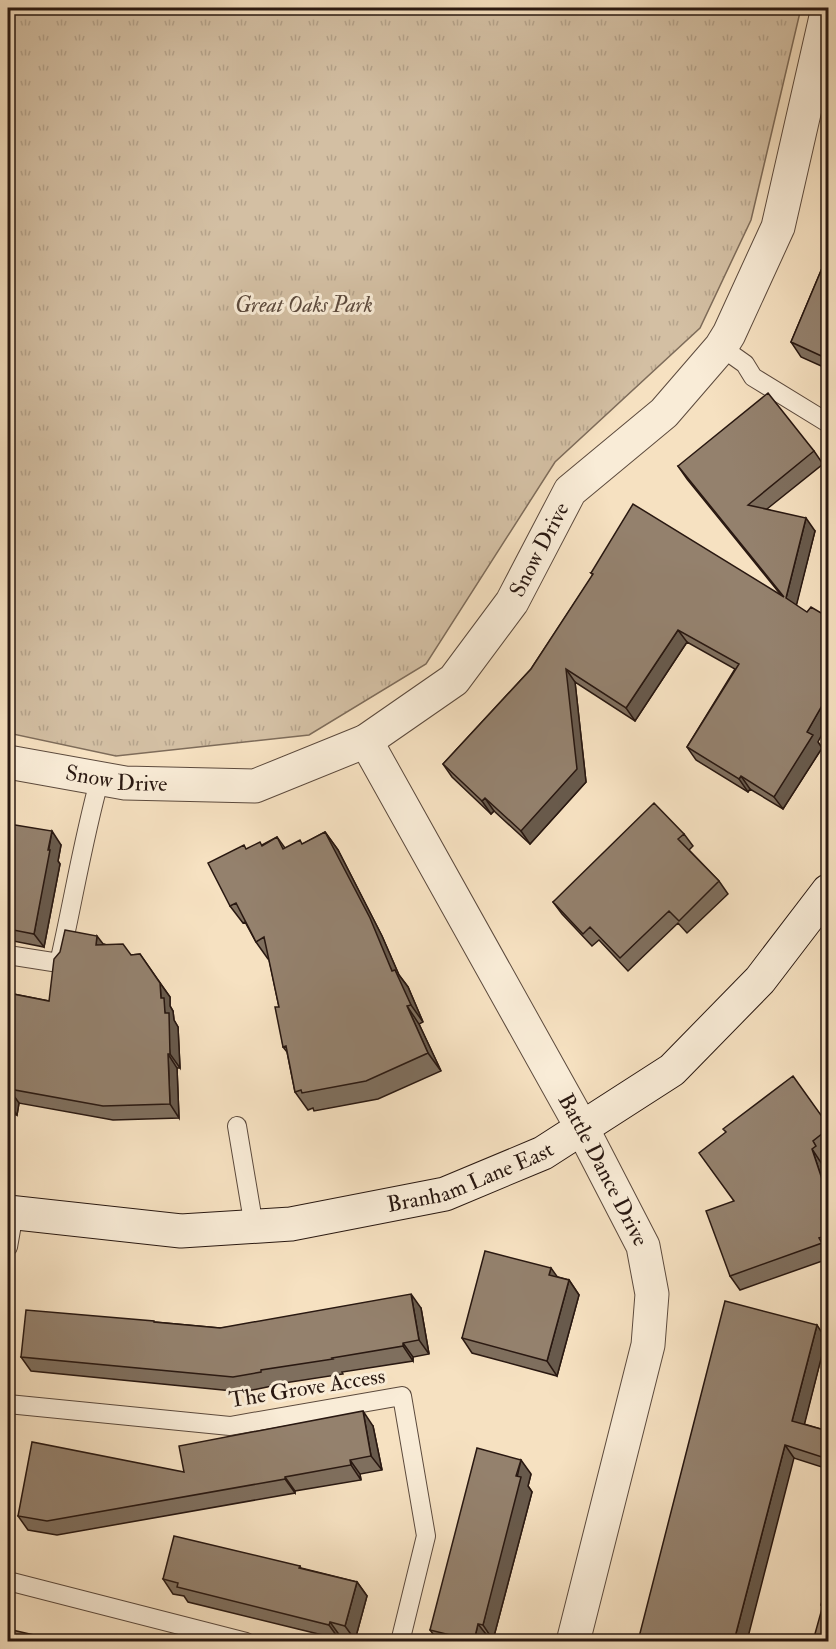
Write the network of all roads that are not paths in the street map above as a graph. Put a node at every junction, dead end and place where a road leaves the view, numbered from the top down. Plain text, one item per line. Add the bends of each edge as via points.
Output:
1 (828, 8) edge
2 (721, 346) junction
3 (828, 423) edge
4 (366, 741) junction
5 (8, 762) edge
6 (100, 778) junction
7 (828, 891) edge
8 (8, 955) edge
9 (237, 1126) dead end
10 (582, 1128) junction
11 (11, 1212) edge
12 (254, 1227) junction
13 (8, 1247) edge
14 (8, 1404) edge
15 (8, 1581) edge
16 (246, 1641) edge
17 (400, 1641) edge
18 (573, 1641) edge

1 - 2 street, Snow Drive via 778,227
2 - 3 lane via 745,364 753,376
2 - 4 street, Snow Drive via 664,413 570,491 512,602 454,680
4 - 6 street, Snow Drive via 255,786 125,783
4 - 10 street, Battle Dance Drive
5 - 6 street, Snow Drive
6 - 8 lane via 59,963
7 - 10 street, Branham Lane East via 760,980 672,1070
9 - 12 lane
10 - 12 street, Branham Lane East via 543,1153 445,1194 291,1224
10 - 18 street, Battle Dance Drive via 643,1246 652,1294 648,1345
11 - 12 street, Branham Lane East via 181,1231
11 - 13 lane
14 - 17 lane, The Grove Access via 230,1426 402,1396 426,1536
15 - 16 lane

